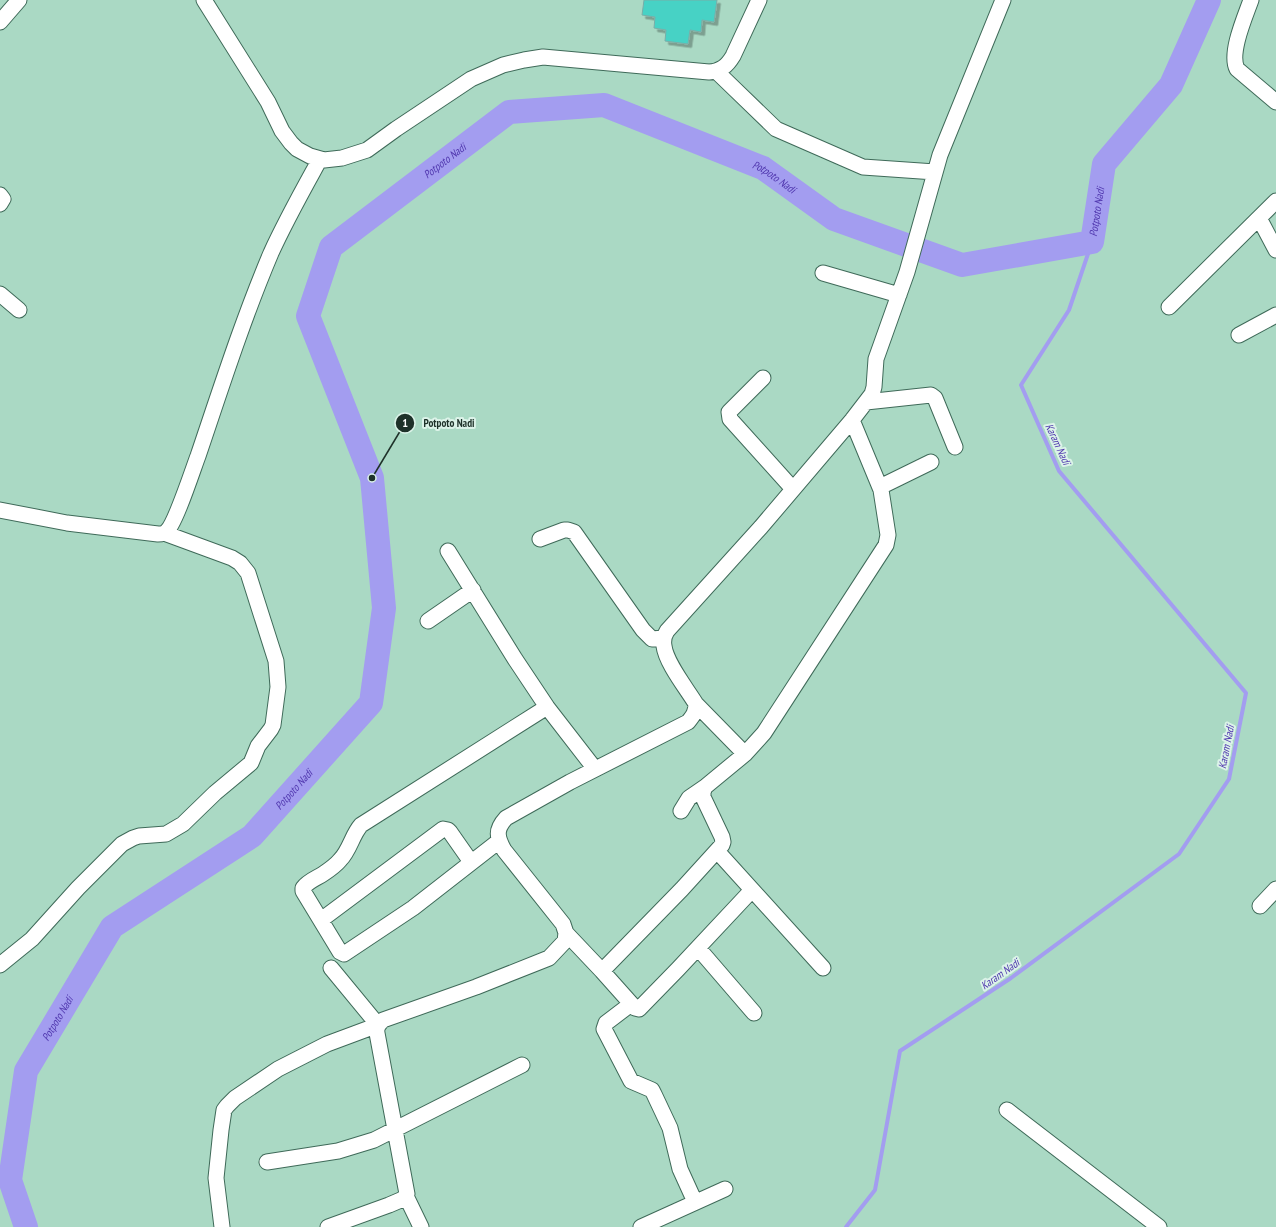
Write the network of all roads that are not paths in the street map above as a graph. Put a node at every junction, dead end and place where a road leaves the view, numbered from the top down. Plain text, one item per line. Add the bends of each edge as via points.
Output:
1 (19, 0) edge
2 (204, 0) edge
3 (220, 0) edge
4 (760, 0) edge
5 (1003, 0) edge
6 (1251, 0) edge
7 (213, 14) junction
8 (0, 22) edge
9 (716, 71) junction
10 (1276, 102) edge
11 (320, 159) junction
12 (935, 172) junction
13 (0, 196) edge
14 (1276, 201) edge
15 (0, 204) edge
16 (1259, 218) junction
17 (1276, 250) edge
18 (823, 274) dead end
19 (0, 294) edge
20 (899, 295) junction
21 (1169, 307) dead end
22 (19, 310) dead end
23 (1276, 315) edge
24 (1239, 335) dead end
25 (763, 378) dead end
26 (866, 402) junction
27 (852, 420) junction
28 (955, 447) dead end
29 (931, 462) dead end
30 (880, 487) junction
31 (793, 489) junction
32 (0, 510) edge
33 (166, 531) junction
34 (540, 539) dead end
35 (448, 551) dead end
36 (472, 590) junction
37 (428, 621) dead end
38 (664, 638) junction
39 (696, 704) junction
40 (547, 707) junction
41 (745, 754) junction
42 (595, 769) junction
43 (705, 787) junction
44 (681, 811) dead end
45 (499, 841) junction
46 (718, 851) junction
47 (471, 862) junction
48 (1276, 889) edge
49 (752, 890) junction
50 (1260, 906) dead end
51 (320, 925) junction
52 (566, 933) junction
53 (698, 948) junction
54 (0, 965) edge
55 (331, 968) dead end
56 (823, 968) dead end
57 (602, 971) junction
58 (631, 1004) junction
59 (754, 1013) dead end
60 (378, 1025) junction
61 (522, 1065) dead end
62 (1007, 1110) dead end
63 (395, 1129) junction
64 (267, 1162) dead end
65 (725, 1189) dead end
66 (406, 1196) junction
67 (695, 1202) junction
68 (222, 1227) edge
69 (328, 1227) edge
70 (421, 1227) edge
71 (641, 1227) edge
72 (1159, 1227) edge

1 - 8 street
2 - 7 street
3 - 7 street
4 - 9 street via 729,63
5 - 12 street
6 - 10 street via 1236,47 1234,64 1236,69
7 - 11 street via 291,144
9 - 11 street via 543,57 524,60 503,65 471,79 367,150 342,158
9 - 12 street via 776,129 863,167
11 - 33 street via 294,204 271,254 241,331 189,482
12 - 20 street
13 - 15 street via 3,199
14 - 16 street
16 - 17 street
16 - 21 street
18 - 20 street
19 - 22 street
20 - 26 street via 876,358 873,391
23 - 24 street
25 - 31 street via 729,412 729,416
26 - 27 street
26 - 28 street via 931,395 936,398
27 - 30 street
27 - 31 street
29 - 30 street
30 - 41 street via 888,535 884,550 764,733
31 - 38 street via 667,631
32 - 33 street via 67,523 158,534
33 - 54 street via 232,558 248,572 276,661 277,692 273,724 258,746 251,763 183,824 166,834 139,836 122,844 32,939
34 - 38 street via 564,530 574,532 643,630 652,639
35 - 36 street
36 - 37 street
36 - 40 street
38 - 39 street via 667,656
39 - 41 street
39 - 42 street via 696,711 688,722
40 - 42 street
40 - 51 street via 361,825 340,860 325,873 306,883 303,888
41 - 43 street
42 - 45 street via 506,818 500,824
43 - 44 street via 689,798
43 - 46 street via 703,797 723,839
45 - 47 street
45 - 52 street via 563,924
46 - 49 street
46 - 57 street
47 - 51 street via 412,908 346,954 342,955
47 - 51 street via 450,832 443,829
48 - 50 street
49 - 53 street
49 - 56 street
52 - 57 street
52 - 60 street via 565,941 549,958 476,988 383,1020
53 - 58 street via 642,1007 637,1008
53 - 59 street
55 - 60 street
57 - 58 street
58 - 67 street via 606,1023 604,1029 631,1081 652,1090 670,1128 680,1169
60 - 63 street via 376,1030
60 - 68 street via 327,1044 278,1069 227,1106 224,1110 216,1178
61 - 63 street
62 - 72 street
63 - 64 street via 374,1140 338,1151
63 - 66 street
65 - 67 street
66 - 69 street via 389,1205
66 - 70 street
67 - 71 street

